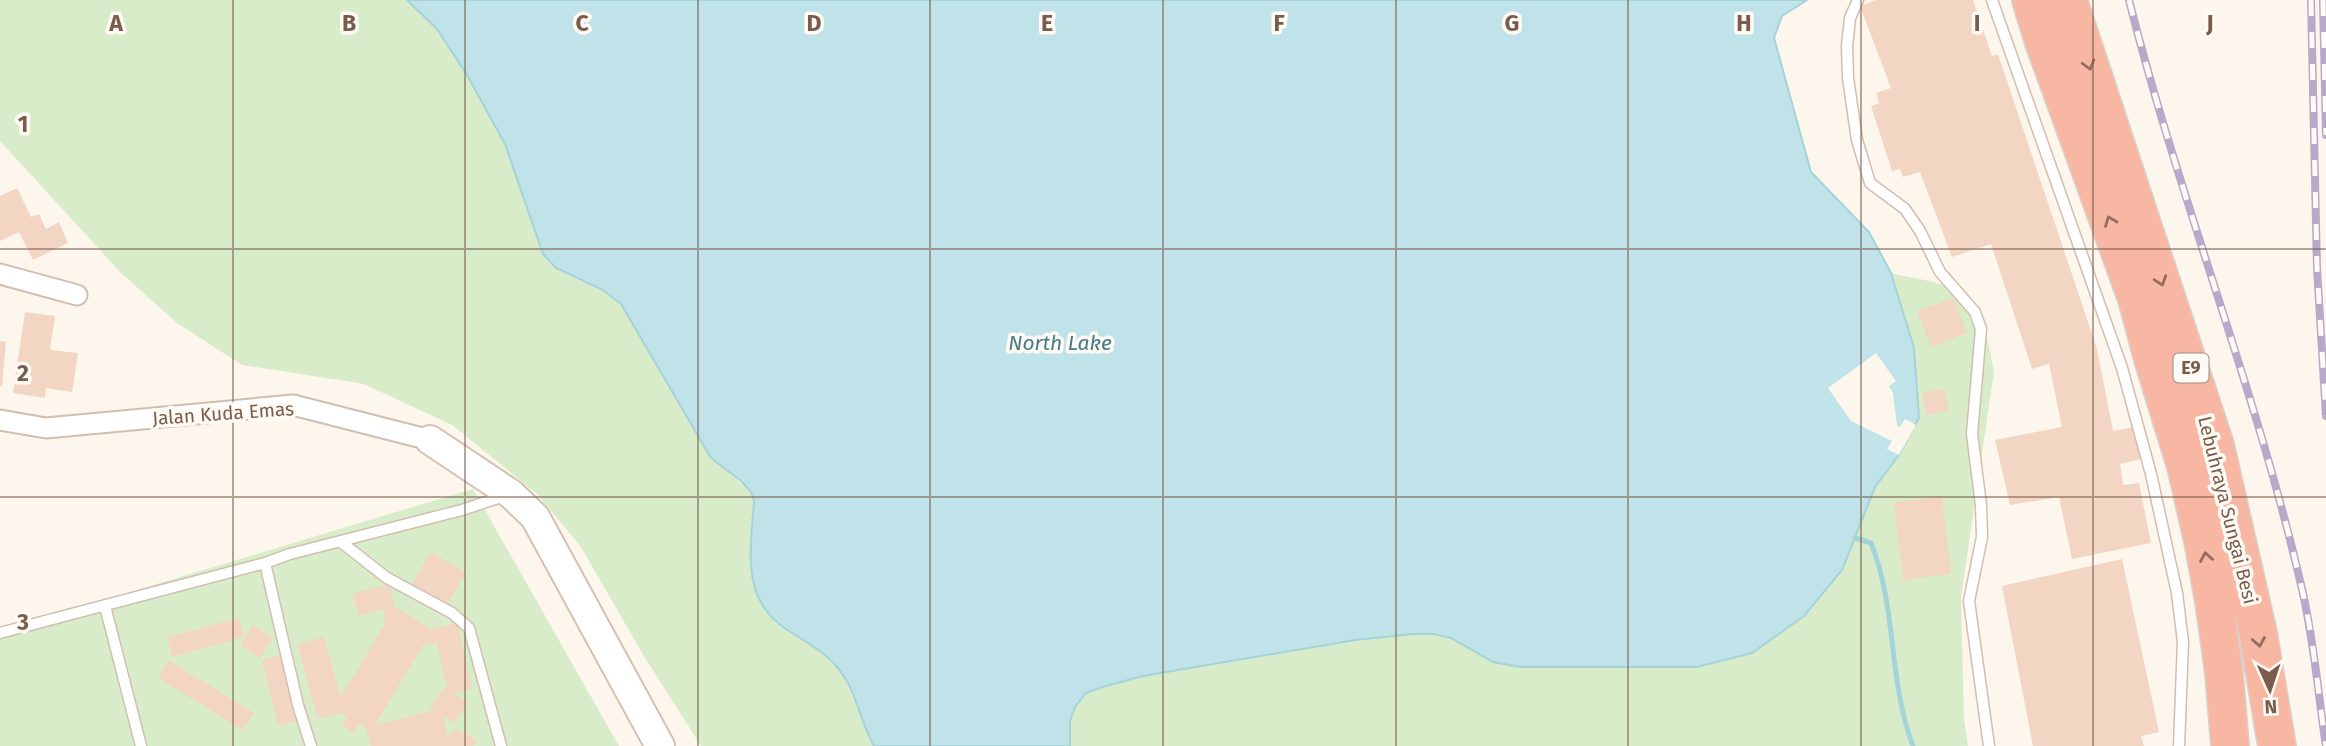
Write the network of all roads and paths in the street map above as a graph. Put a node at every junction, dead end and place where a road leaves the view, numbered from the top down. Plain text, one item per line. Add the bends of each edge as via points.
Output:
1 (1858, 0) edge
2 (1992, 0) edge
3 (2031, 0) edge
4 (2068, 0) edge
5 (0, 274) edge
6 (77, 295) dead end
7 (0, 420) edge
8 (430, 440) joint
9 (511, 494) junction
10 (341, 541) junction
11 (265, 564) junction
12 (105, 606) junction
13 (0, 633) edge
14 (141, 746) edge
15 (311, 746) edge
16 (501, 746) edge
17 (660, 746) edge
18 (1989, 746) edge
19 (2179, 746) edge
20 (2230, 746) edge
21 (2277, 746) edge

1 - 18 lane via 1846,46 1854,128 1870,183 1905,209 1940,272 1975,312 1981,329 1972,434 1982,537 1969,601
2 - 19 lane via 2122,368 2151,474 2183,642
20 -> 3 highway, Lebuhraya Sungai Besi / E9 via 2214,601 2186,466 2130,277
4 -> 21 highway, Lebuhraya Sungai Besi / E9 via 2215,445 2255,621
5 - 6 street
7 - 8 street, Jalan Kuda Emas via 46,428 293,405
8 - 9 street, Jalan Kuda Emas
9 - 10 lane
9 - 17 street, Jalan Kuda Emas via 535,517
10 - 11 lane
10 - 16 lane via 387,578 452,613 469,628
11 - 12 lane
11 - 15 lane
12 - 13 lane
12 - 14 lane

